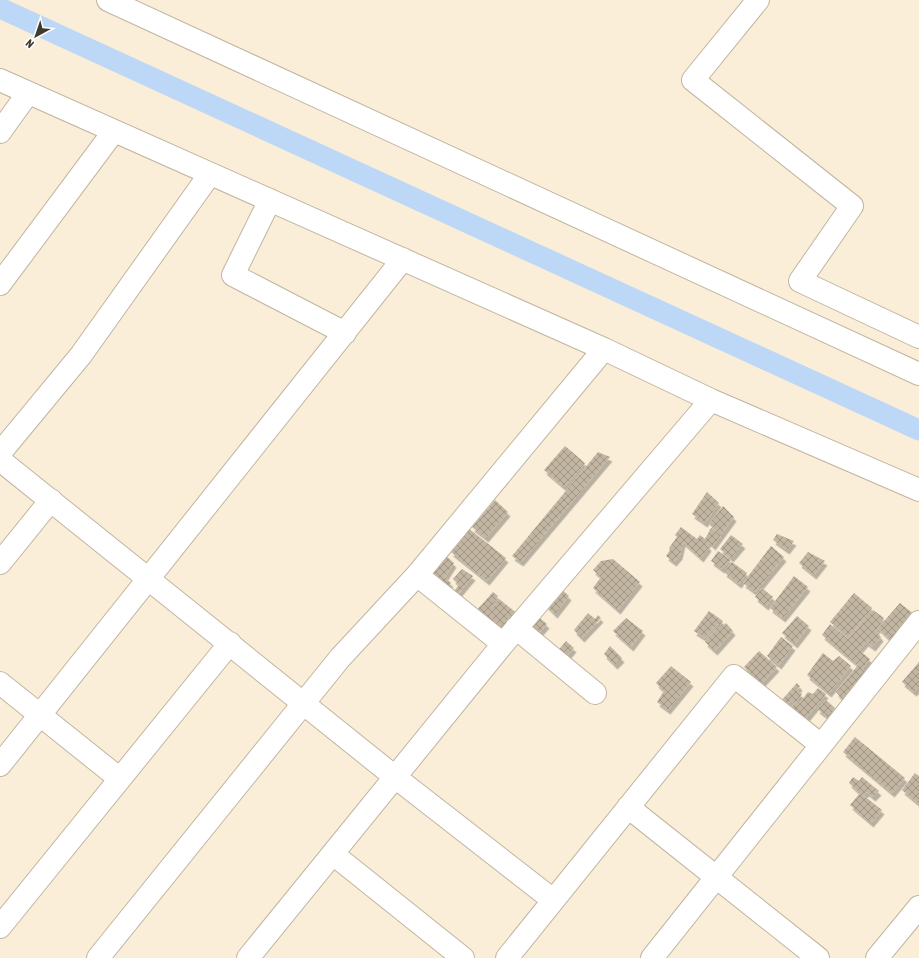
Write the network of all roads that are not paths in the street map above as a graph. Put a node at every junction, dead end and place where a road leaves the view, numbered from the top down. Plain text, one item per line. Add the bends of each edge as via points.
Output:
1 (108, 0) edge
2 (758, 0) edge
3 (0, 80) edge
4 (28, 93) junction
5 (114, 131) junction
6 (0, 132) edge
7 (210, 174) junction
8 (270, 200) junction
9 (403, 259) junction
10 (0, 284) edge
11 (345, 333) junction
12 (919, 337) edge
13 (604, 349) junction
14 (919, 374) edge
15 (711, 400) junction
16 (0, 453) edge
17 (0, 460) edge
18 (919, 490) edge
19 (51, 500) junction
20 (0, 563) edge
21 (417, 575) junction
22 (149, 578) junction
23 (919, 622) edge
24 (510, 636) junction
25 (230, 643) junction
26 (0, 682) edge
27 (595, 693) dead end
28 (304, 703) junction
29 (40, 714) junction
30 (821, 745) junction
31 (0, 765) edge
32 (395, 777) junction
33 (120, 779) junction
34 (628, 807) junction
35 (333, 854) junction
36 (716, 877) junction
37 (553, 900) junction
38 (919, 907) edge
39 (1, 925) edge
40 (253, 956) edge
41 (98, 958) edge
42 (463, 958) edge
43 (506, 958) edge
44 (652, 958) edge
45 (818, 958) edge
46 (877, 958) edge

1 - 14 street
2 - 12 street via 693,80 852,206 800,281
3 - 4 street
4 - 5 street
4 - 6 street
5 - 7 street
5 - 10 street
7 - 8 street
7 - 16 street via 81,355
8 - 9 street
8 - 11 street via 233,275
9 - 11 street
9 - 13 street
11 - 22 street
13 - 15 street
13 - 21 street
15 - 18 street
15 - 24 street
17 - 19 street
19 - 20 street
19 - 22 street
21 - 24 street
21 - 28 street via 340,658
22 - 25 street
22 - 29 street
23 - 30 street
24 - 27 street
24 - 32 street
25 - 28 street
25 - 33 street
26 - 29 street
28 - 32 street
28 - 41 street
29 - 31 street
29 - 33 street
30 - 34 street via 734,676
30 - 36 street
32 - 35 street
32 - 37 street
33 - 39 street
34 - 36 street
34 - 37 street
35 - 40 street
35 - 42 street
36 - 44 street
36 - 45 street
37 - 43 street
38 - 46 street

